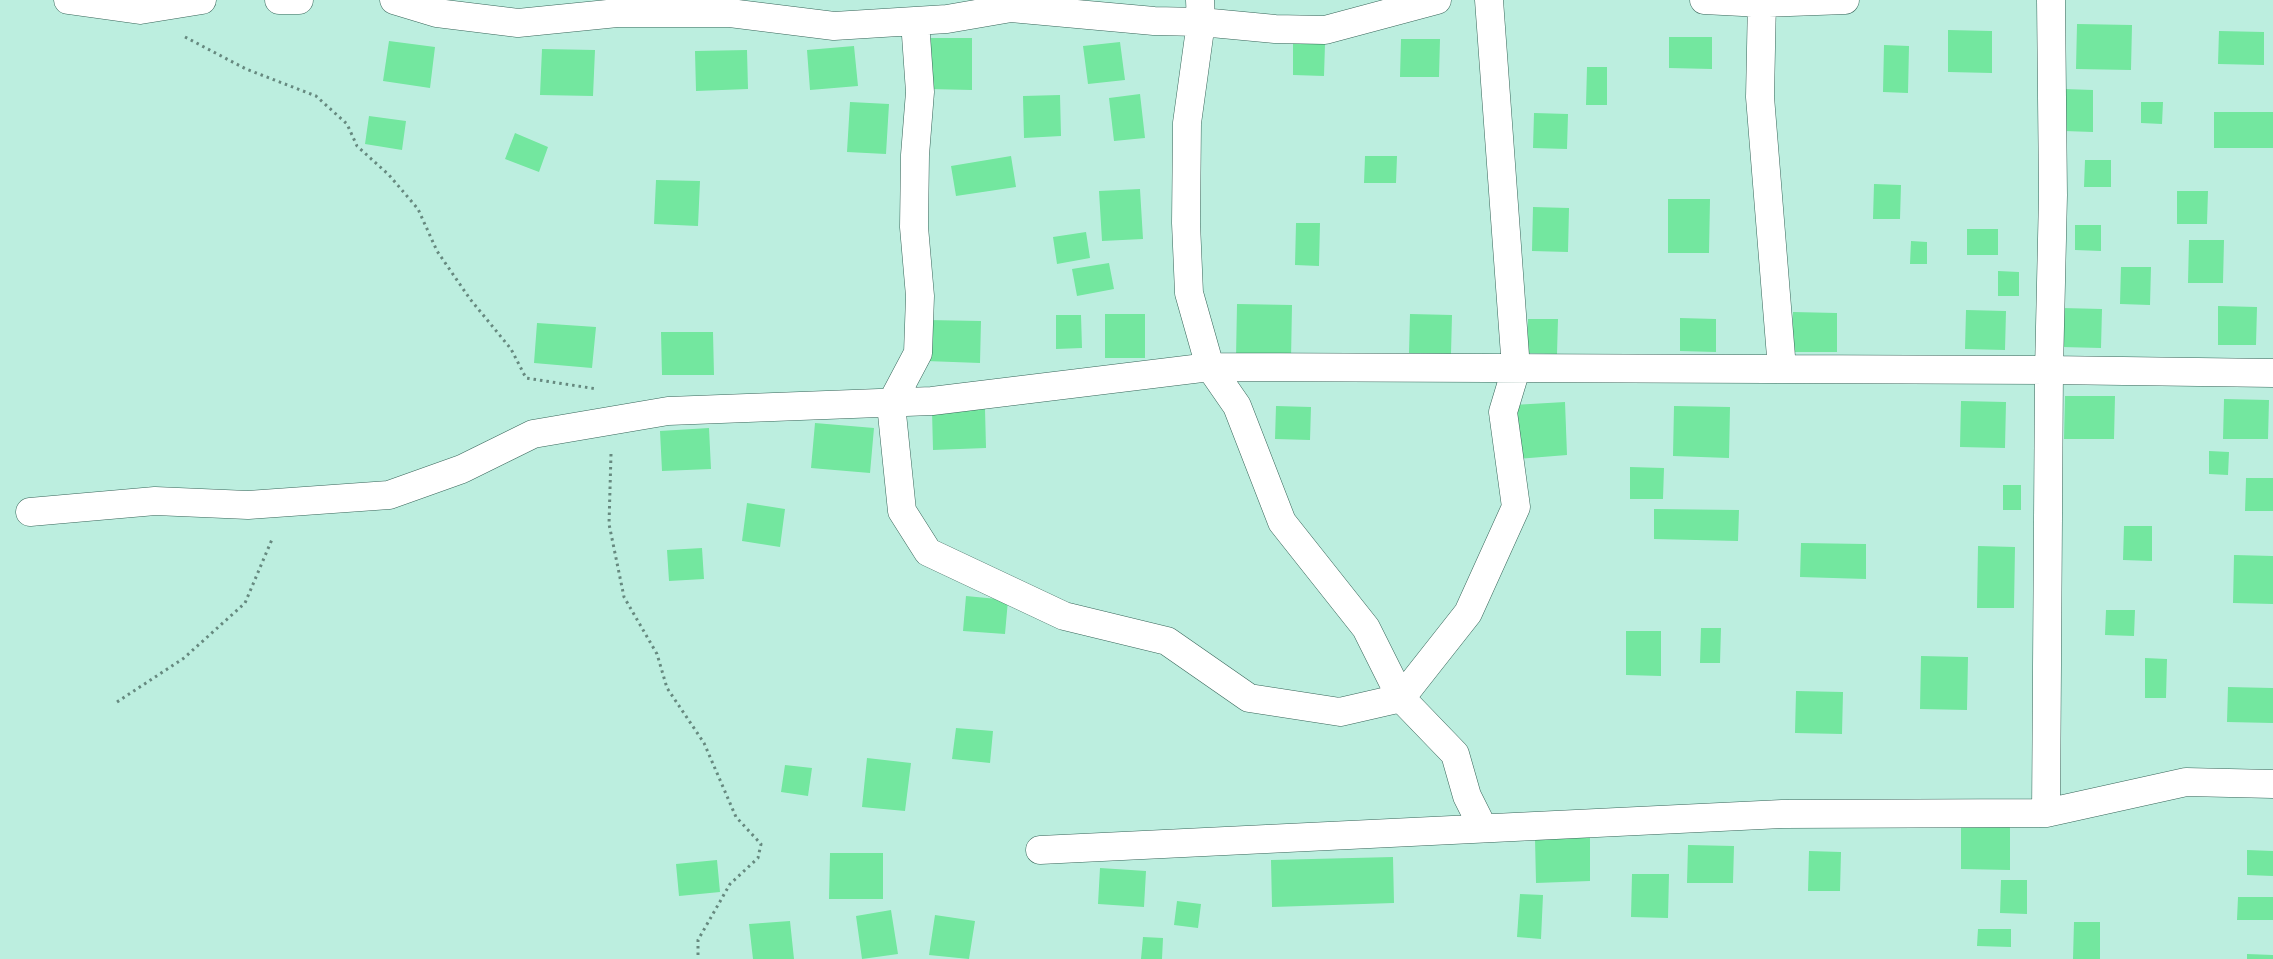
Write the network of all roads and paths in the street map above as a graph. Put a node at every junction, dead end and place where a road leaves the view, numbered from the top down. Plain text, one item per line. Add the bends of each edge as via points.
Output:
1 (68, 0) edge
2 (202, 0) edge
3 (279, 0) edge
4 (299, 0) edge
5 (394, 0) edge
6 (1437, 0) edge
7 (1490, 0) edge
8 (1704, 0) edge
9 (1845, 0) edge
10 (2051, 0) edge
11 (1762, 2) edge
12 (1201, 11) edge
13 (915, 21) junction
14 (1210, 367) junction
15 (1516, 369) junction
16 (1782, 369) junction
17 (2048, 370) junction
18 (2273, 373) edge
19 (891, 404) junction
20 (311, 502) junction
21 (30, 512) dead end
22 (1402, 698) junction
23 (117, 702) dead end
24 (2273, 784) edge
25 (2046, 813) junction
26 (1483, 828) junction
27 (1040, 850) dead end

1 - 2 street via 140,10
3 - 4 street
5 - 13 street via 437,13 518,23 618,13 730,13 834,26
6 - 12 street via 1325,30 1275,29
7 - 15 street
8 - 11 street
9 - 11 street
10 - 17 street via 2053,195
11 - 16 street via 1760,97
12 - 13 street via 1125,19 1011,8 947,20
12 - 14 street via 1187,123 1186,222 1189,292
13 - 19 street via 920,92 914,155 914,227 920,296 918,353
14 - 15 street
14 - 19 street
14 - 22 street via 1237,406 1282,522 1366,628
15 - 16 street
15 - 22 street via 1503,412 1516,507 1468,613
16 - 17 street
17 - 18 street
17 - 25 street
19 - 20 street via 668,411 533,434 462,469 389,495
19 - 22 street via 902,511 928,552 1064,616 1167,640 1249,698 1340,712
20 - 21 street via 248,505 155,501
20 - 23 path via 279,523 245,604 184,658
22 - 26 street via 1455,754 1467,796
24 - 25 street via 2186,782
25 - 26 street via 1782,814
26 - 27 street

